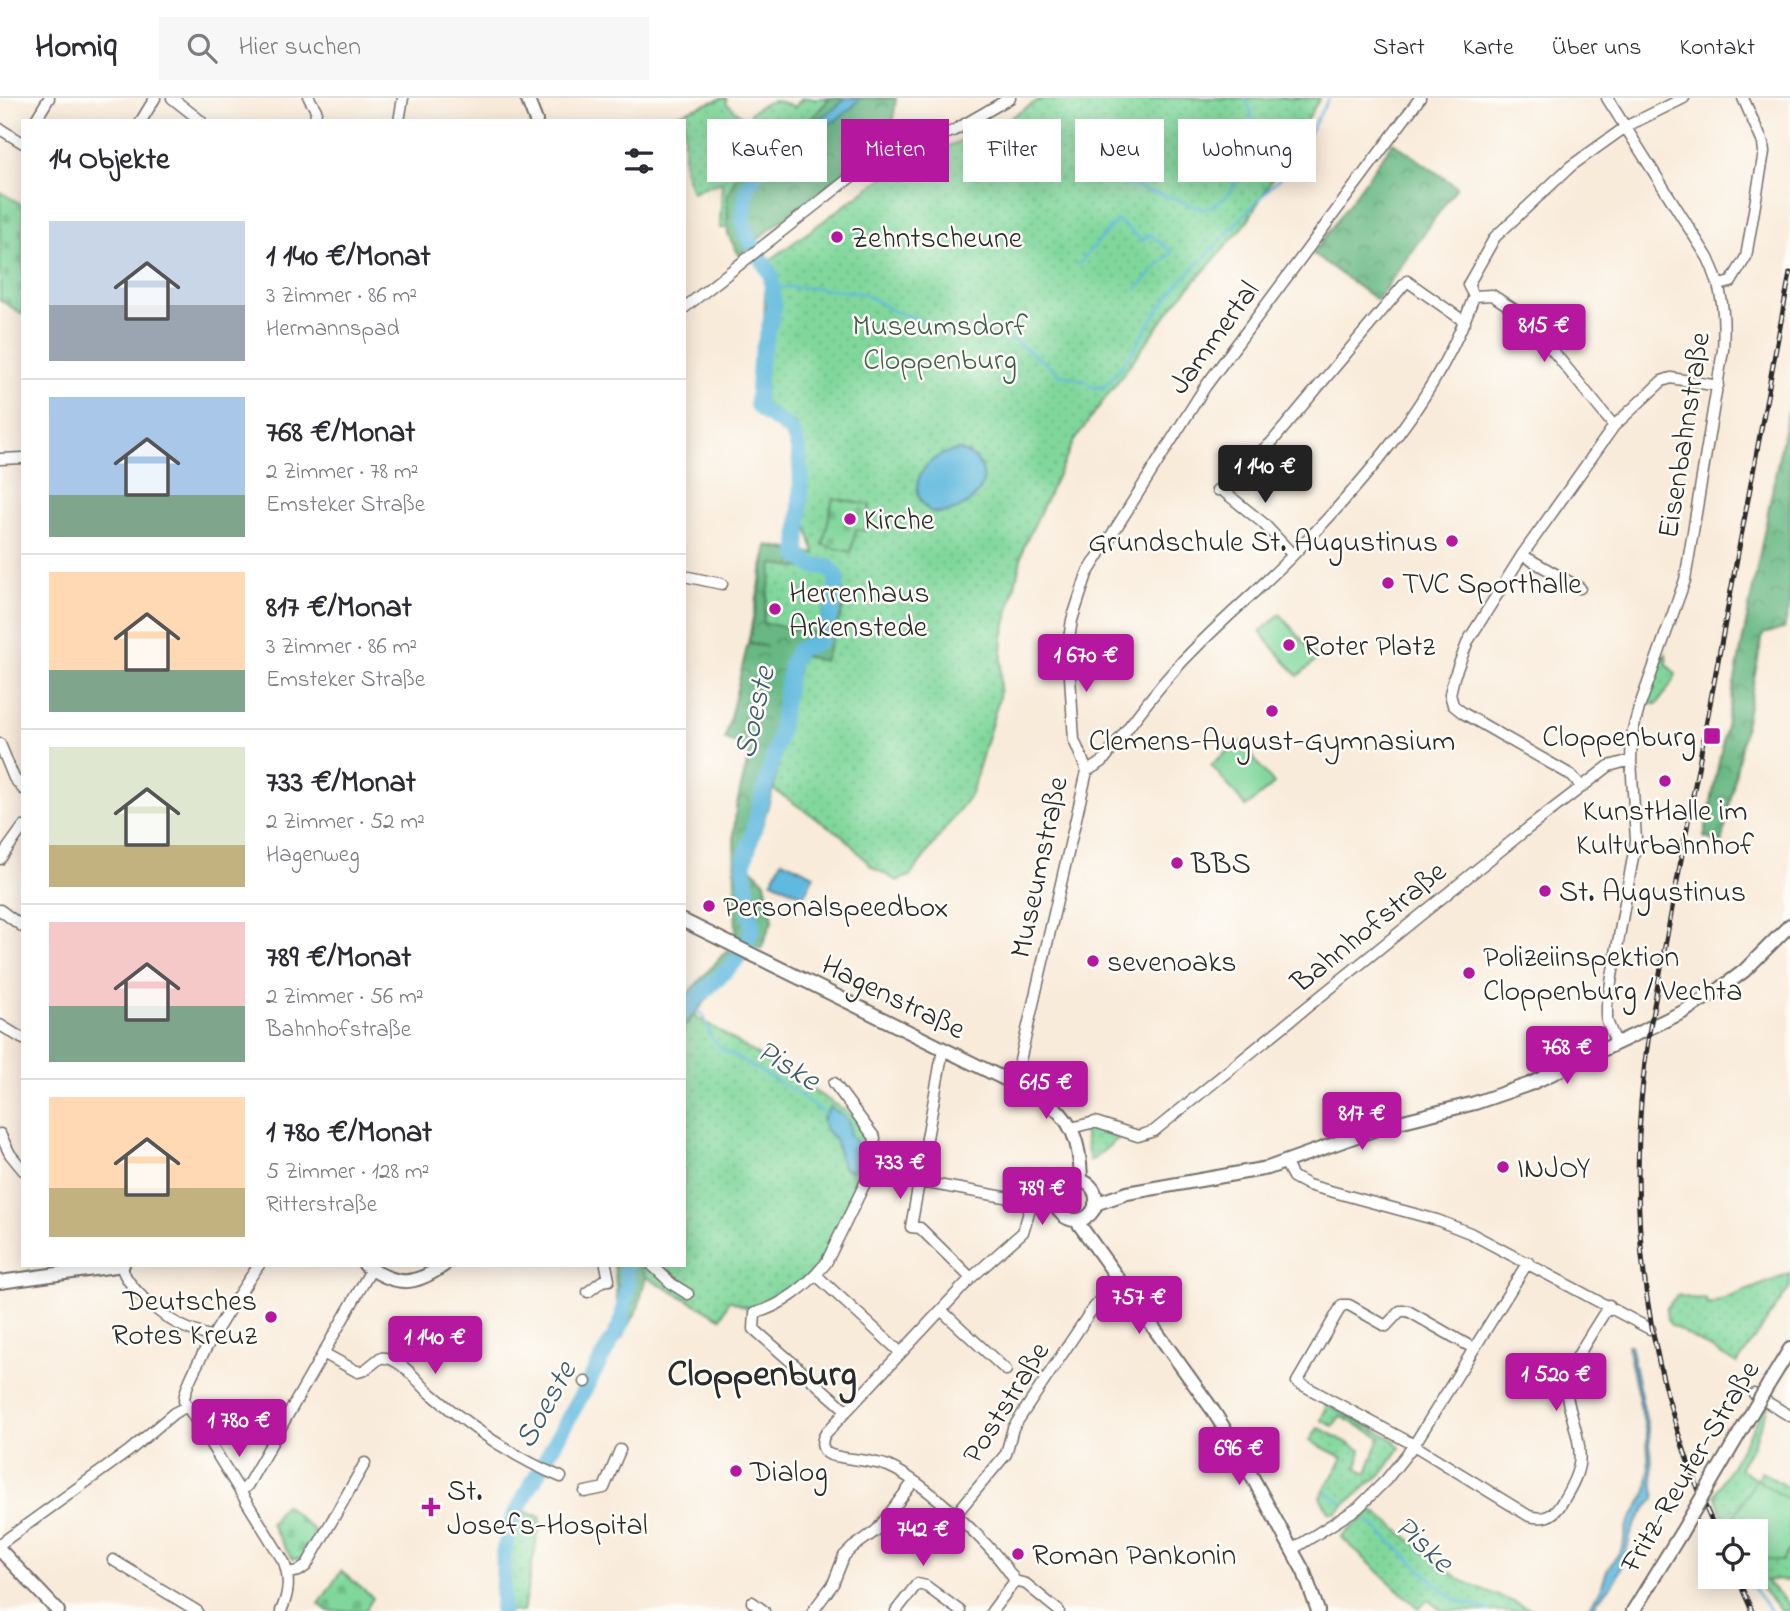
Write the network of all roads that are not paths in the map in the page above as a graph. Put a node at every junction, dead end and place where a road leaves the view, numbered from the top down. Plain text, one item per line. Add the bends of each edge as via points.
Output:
1 (49, 98) edge
2 (155, 98) edge
3 (172, 98) edge
4 (309, 98) edge
5 (402, 98) edge
6 (527, 98) edge
7 (1010, 98) edge
8 (1420, 98) edge
9 (1607, 98) edge
10 (1684, 98) edge
11 (1743, 98) edge
12 (36, 119) edge
13 (142, 119) edge
14 (198, 119) edge
15 (315, 119) edge
16 (399, 119) edge
17 (535, 119) edge
18 (1627, 126) junction
19 (0, 129) edge
20 (21, 141) edge
21 (1719, 285) junction
22 (1474, 296) junction
23 (686, 306) edge
24 (1465, 322) junction
25 (1718, 386) junction
26 (1614, 426) junction
27 (21, 458) edge
28 (0, 459) edge
29 (1293, 555) junction
30 (1522, 555) junction
31 (686, 576) edge
32 (722, 584) dead end
33 (1580, 588) dead end
34 (1072, 620) joint
35 (0, 744) edge
36 (1631, 760) junction
37 (1087, 771) junction
38 (21, 787) edge
39 (1582, 787) junction
40 (21, 830) edge
41 (0, 859) edge
42 (0, 910) edge
43 (686, 922) edge
44 (21, 925) edge
45 (1790, 925) edge
46 (0, 1025) edge
47 (21, 1039) edge
48 (1615, 1043) junction
49 (943, 1049) junction
50 (1011, 1082) junction
51 (834, 1083) dead end
52 (1071, 1128) junction
53 (0, 1134) edge
54 (1286, 1162) junction
55 (21, 1168) edge
56 (869, 1175) junction
57 (1076, 1180) junction
58 (919, 1181) junction
59 (1094, 1197) junction
60 (1056, 1201) junction
61 (1032, 1202) junction
62 (1080, 1219) junction
63 (1528, 1262) junction
64 (103, 1267) edge
65 (111, 1267) edge
66 (258, 1267) edge
67 (368, 1267) edge
68 (441, 1267) edge
69 (606, 1267) edge
70 (654, 1267) edge
71 (816, 1275) junction
72 (971, 1278) junction
73 (1119, 1281) junction
74 (0, 1282) edge
75 (588, 1292) dead end
76 (688, 1294) dead end
77 (1609, 1305) junction
78 (941, 1310) junction
79 (1650, 1329) dead end
80 (213, 1337) junction
81 (1472, 1348) junction
82 (1790, 1349) edge
83 (900, 1352) junction
84 (323, 1353) junction
85 (1006, 1370) dead end
86 (1754, 1394) dead end
87 (186, 1407) junction
88 (846, 1410) junction
89 (1790, 1416) edge
90 (1414, 1445) junction
91 (621, 1450) dead end
92 (365, 1463) dead end
93 (561, 1477) dead end
94 (914, 1481) junction
95 (241, 1491) junction
96 (585, 1492) dead end
97 (956, 1514) junction
98 (0, 1544) edge
99 (1293, 1549) junction
100 (0, 1550) edge
101 (113, 1560) dead end
102 (287, 1573) junction
103 (1015, 1581) junction
104 (752, 1602) dead end
105 (58, 1611) edge
106 (197, 1611) edge
107 (281, 1611) edge
108 (764, 1611) edge
109 (813, 1611) edge
110 (896, 1611) edge
111 (960, 1611) edge
112 (992, 1611) edge
113 (1059, 1611) edge
114 (1318, 1611) edge
115 (1633, 1611) edge

1 - 12 street
2 - 13 street
3 - 14 street
4 - 15 street
5 - 16 street
6 - 17 street
7 - 23 street via 953,131 860,172
8 - 34 street, Jammertal via 1205,387 1087,574
9 - 18 street, Eisenbahnstraße
10 - 18 street
11 - 21 street via 1763,143 1760,183 1746,257 1731,282
18 - 21 street, Eisenbahnstraße via 1708,258
18 - 22 street via 1571,166 1495,237 1468,285
19 - 20 street
21 - 25 street, Eisenbahnstraße via 1725,320
22 - 24 street
22 - 26 street via 1492,295 1525,318
24 - 29 street via 1402,431
24 - 29 street via 1408,281 1271,443 1219,490 1263,523
25 - 26 street via 1671,378 1662,381
25 - 36 street, Eisenbahnstraße via 1685,580 1639,708
26 - 30 street
27 - 28 street
29 - 37 street via 1171,673 1102,762
30 - 33 street
30 - 39 street via 1468,641 1450,694 1453,705 1463,713 1571,775
31 - 32 street
34 - 37 street, Museumstraße via 1068,645 1074,740
35 - 38 street
36 - 39 street, Bahnhofstraße via 1609,766
36 - 48 street, Eisenbahnstraße via 1636,840 1607,1005
37 - 50 street, Museumstraße via 1021,1057
39 - 52 street, Bahnhofstraße via 1154,1131 1138,1136 1095,1122
40 - 41 street
42 - 44 street
43 - 49 street, Hagenstraße
45 - 48 street via 1720,989 1683,1012
46 - 47 street
48 - 54 street via 1522,1088 1387,1125
49 - 50 street, Hagenstraße
49 - 58 street
50 - 52 street, Hagenstraße via 1050,1103
51 - 56 street via 875,1138
52 - 57 street, Hagenstraße
53 - 55 street
54 - 59 street via 1250,1173
54 - 63 street via 1293,1177 1308,1185 1437,1220
56 - 58 street
56 - 71 street via 835,1248
57 - 59 street
57 - 60 street via 1058,1191
58 - 61 street
58 - 72 street via 911,1227 920,1228
59 - 62 street via 1093,1210
60 - 61 street
60 - 62 street via 1063,1215
61 - 72 street via 1023,1232
62 - 73 street
63 - 77 street
63 - 81 street
64 - 74 street
65 - 80 street via 171,1319
66 - 80 street
67 - 68 street via 404,1283
67 - 84 street
69 - 75 street via 609,1280
70 - 76 street
71 - 83 street
71 - 88 street via 783,1300 755,1313 754,1329
72 - 78 street
73 - 97 street, Poststraße via 1083,1323 1013,1428 1006,1454
73 - 99 street via 1212,1409
77 - 79 street
77 - 90 street via 1566,1384 1581,1462 1554,1514 1529,1516
78 - 83 street
78 - 85 street
80 - 87 street via 187,1388
81 - 90 street
81 - 90 street via 1408,1311 1400,1311 1386,1326 1349,1305 1342,1306 1297,1382
82 - 115 street, Fritz-Reuter-Straße, bridge
83 - 88 street
84 - 93 street via 358,1372 380,1358 394,1359 487,1437
84 - 95 street
86 - 89 street
87 - 95 street
87 - 98 street
88 - 94 street via 822,1439 823,1450 832,1456 885,1465
90 - 99 street via 1357,1508
91 - 96 street via 604,1488
92 - 102 street via 306,1566
94 - 97 street
94 - 109 street via 877,1530 844,1556 833,1584
95 - 102 street via 280,1553
97 - 103 street
99 - 114 street
100 - 105 street
101 - 106 street
102 - 107 street via 289,1583
103 - 112 street
103 - 113 street via 1027,1584
104 - 108 street
110 - 111 street via 917,1584

